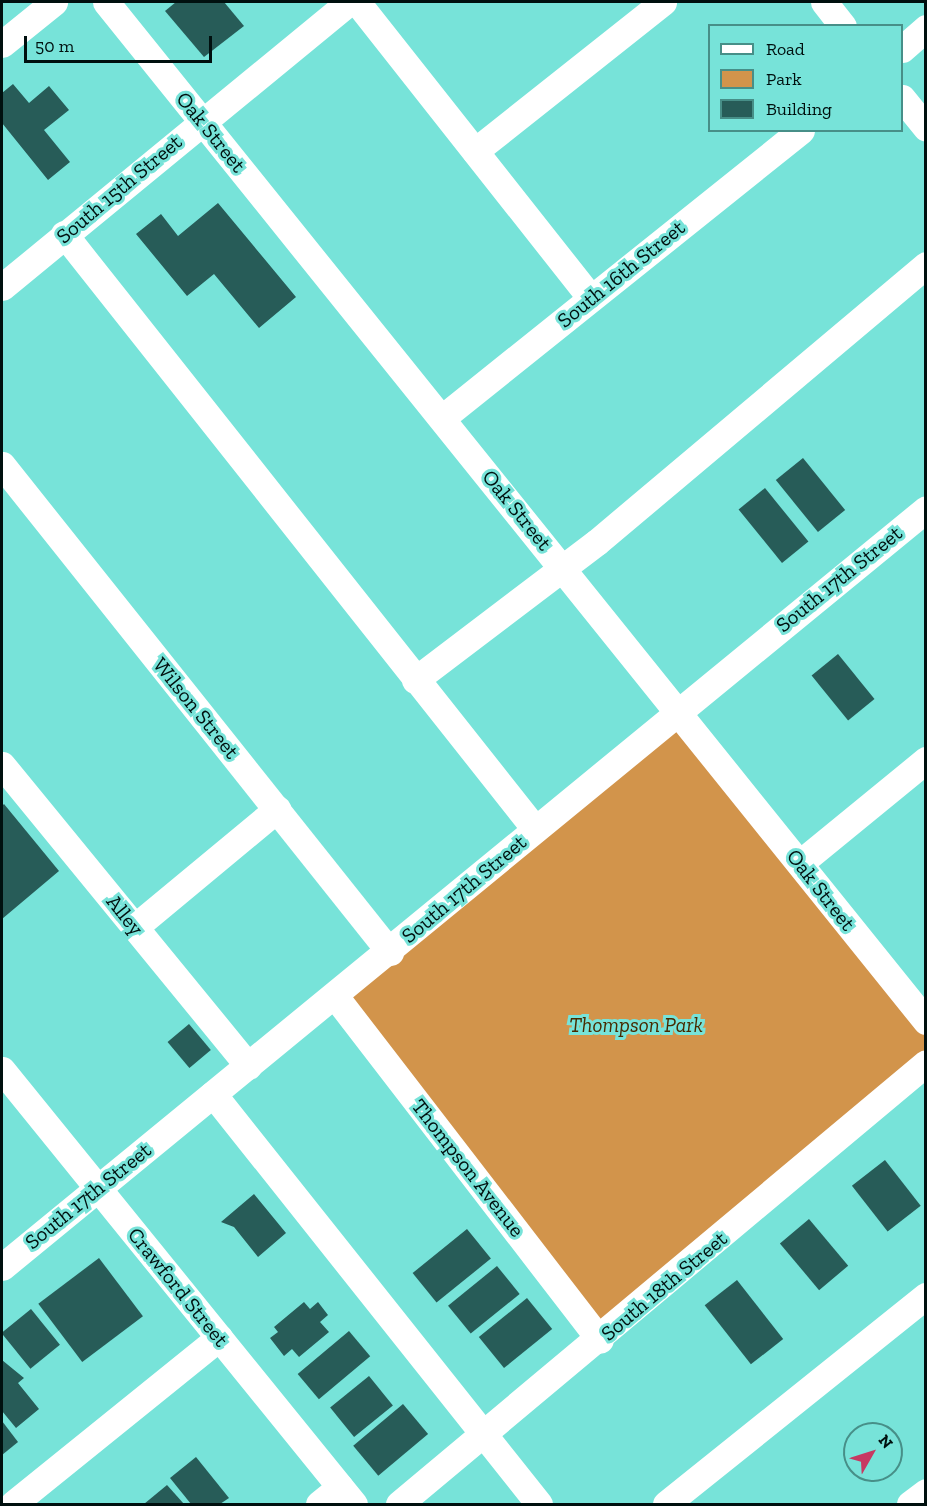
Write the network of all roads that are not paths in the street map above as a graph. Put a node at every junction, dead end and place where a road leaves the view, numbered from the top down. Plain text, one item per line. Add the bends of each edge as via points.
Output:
1 (54, 2) edge
2 (106, 2) edge
3 (349, 2) edge
4 (357, 2) edge
5 (663, 2) edge
6 (824, 2) edge
7 (841, 24) edge
8 (926, 28) edge
9 (2, 44) edge
10 (903, 48) edge
11 (903, 99) edge
12 (201, 120) junction
13 (926, 128) edge
14 (798, 132) edge
15 (475, 151) junction
16 (64, 234) junction
17 (926, 265) edge
18 (2, 287) edge
19 (591, 298) junction
20 (442, 418) junction
21 (2, 465) edge
22 (926, 509) edge
23 (562, 566) junction
24 (415, 680) junction
25 (677, 708) junction
26 (926, 760) edge
27 (2, 765) edge
28 (276, 810) junction
29 (535, 829) junction
30 (800, 863) junction
31 (135, 927) junction
32 (390, 952) junction
33 (335, 996) junction
34 (922, 1009) edge
35 (926, 1064) edge
36 (248, 1066) junction
37 (2, 1070) edge
38 (213, 1094) junction
39 (97, 1187) junction
40 (2, 1267) edge
41 (926, 1296) edge
42 (219, 1338) junction
43 (600, 1340) junction
44 (486, 1434) junction
45 (926, 1492) edge
46 (347, 1496) edge
47 (13, 1504) edge
48 (319, 1504) edge
49 (399, 1504) edge
50 (539, 1504) edge
51 (666, 1504) edge
52 (910, 1504) edge

1 - 9 street
2 - 12 street, Oak Street
3 - 12 street, South 15th Street
4 - 15 street
5 - 15 street
6 - 7 street
8 - 10 street
11 - 13 street
12 - 16 street, South 15th Street
12 - 20 street, Oak Street
14 - 19 street, South 16th Street
15 - 19 street
16 - 18 street, South 15th Street
16 - 24 street
17 - 23 street via 597,542
19 - 20 street, South 16th Street
20 - 23 street, Oak Street
21 - 28 street, Wilson Street
22 - 25 street, South 17th Street
23 - 24 street
23 - 25 street, Oak Street
24 - 29 street
25 - 29 street, South 17th Street
25 - 30 street, Oak Street
26 - 30 street
27 - 31 street, Alley
28 - 31 street
28 - 32 street, Wilson Street
29 - 32 street, South 17th Street
30 - 34 street, Oak Street
31 - 36 street, Alley
32 - 33 street, South 17th Street
33 - 36 street, South 17th Street
33 - 43 street, Thompson Avenue
35 - 43 street, South 18th Street
36 - 38 street, South 17th Street
37 - 39 street, Crawford Street
38 - 39 street, South 17th Street
38 - 44 street
39 - 40 street, South 17th Street
39 - 42 street, Crawford Street
41 - 51 street
42 - 46 street, Crawford Street
42 - 47 street
43 - 44 street, South 18th Street
44 - 49 street, South 18th Street
44 - 50 street
45 - 52 street
46 - 48 street

